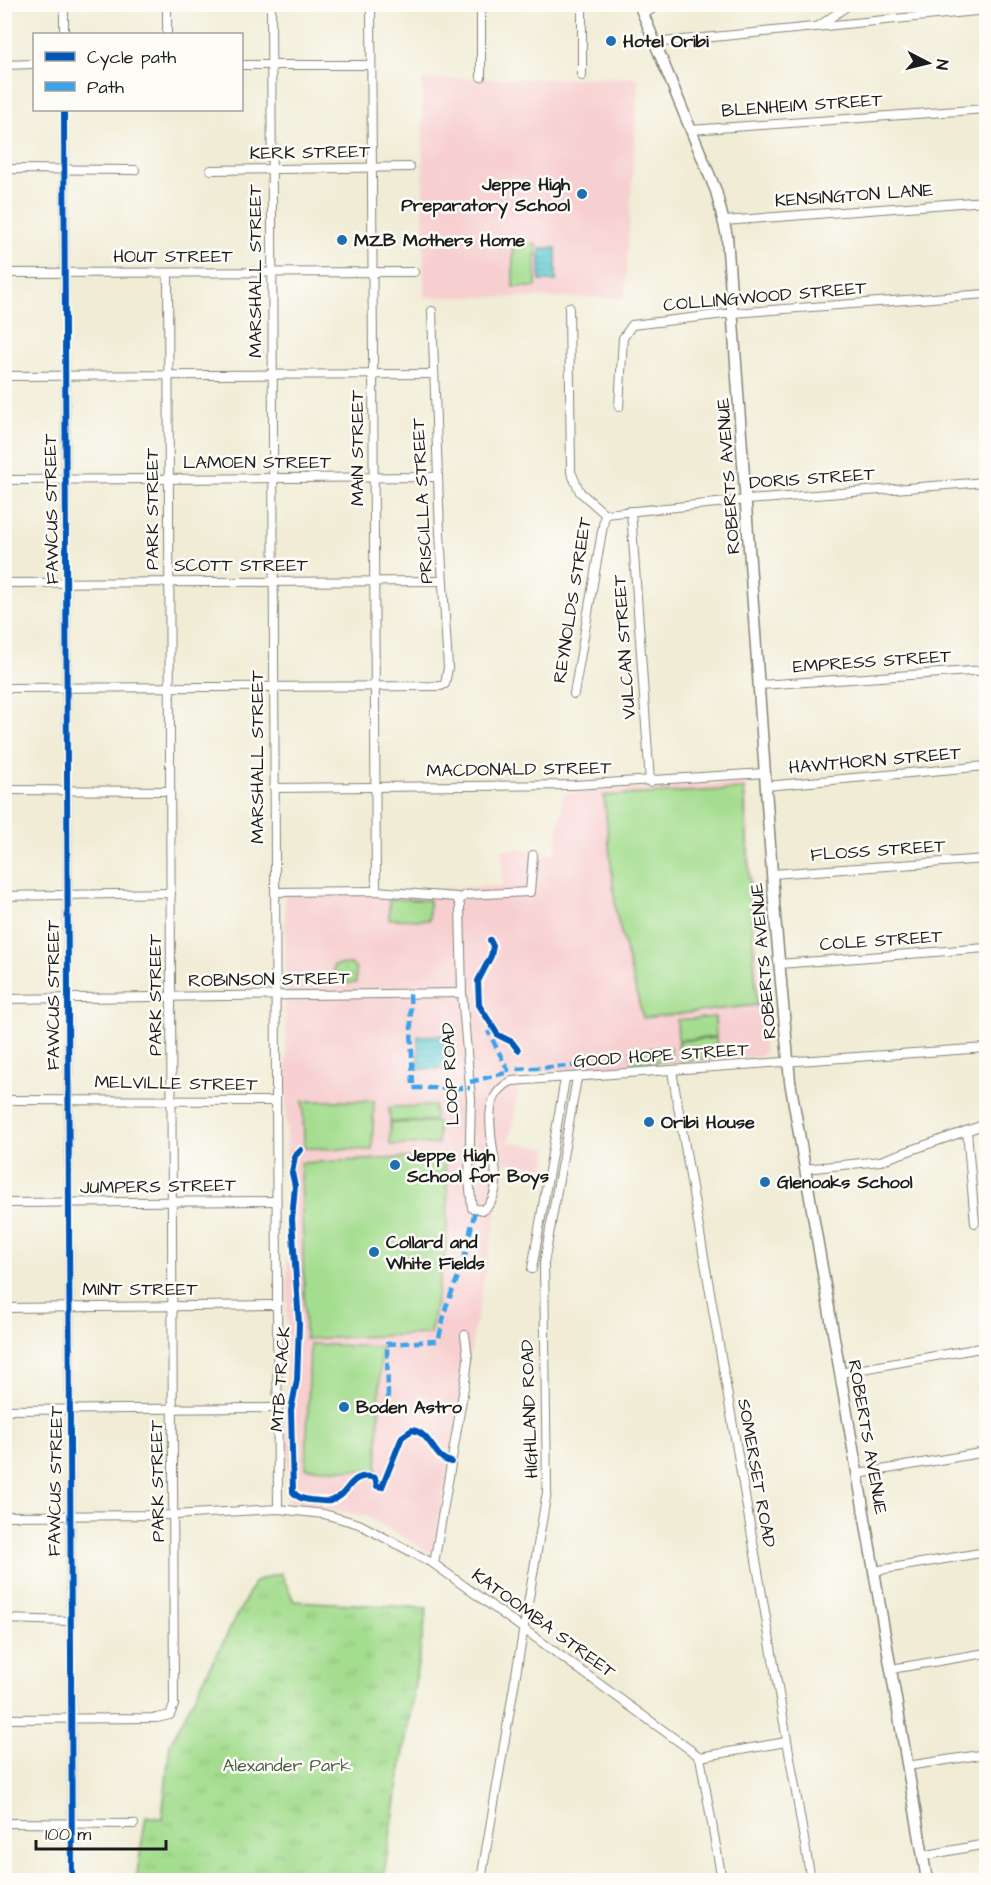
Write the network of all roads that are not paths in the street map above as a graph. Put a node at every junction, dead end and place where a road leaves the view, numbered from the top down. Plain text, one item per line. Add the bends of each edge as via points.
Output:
1 (64, 4) edge
2 (167, 4) edge
3 (271, 4) edge
4 (371, 4) edge
5 (481, 4) edge
6 (582, 4) edge
7 (660, 4) edge
8 (850, 4) edge
9 (641, 10) edge
10 (987, 10) edge
11 (819, 26) junction
12 (64, 33) edge
13 (167, 33) edge
14 (653, 42) junction
15 (33, 64) edge
16 (4, 65) edge
17 (243, 65) edge
18 (371, 65) junction
19 (272, 66) junction
20 (481, 76) dead end
21 (582, 76) dead end
22 (987, 109) edge
23 (64, 111) edge
24 (692, 130) junction
25 (410, 167) dead end
26 (271, 168) junction
27 (373, 168) junction
28 (4, 169) edge
29 (65, 170) junction
30 (135, 170) dead end
31 (211, 170) dead end
32 (987, 201) edge
33 (724, 221) junction
34 (373, 271) junction
35 (272, 272) junction
36 (414, 272) dead end
37 (4, 273) edge
38 (65, 273) junction
39 (168, 273) junction
40 (987, 294) edge
41 (568, 307) dead end
42 (432, 311) dead end
43 (733, 313) junction
44 (168, 374) junction
45 (433, 374) junction
46 (65, 375) junction
47 (272, 375) junction
48 (373, 375) junction
49 (4, 376) edge
50 (619, 407) dead end
51 (373, 477) junction
52 (437, 477) junction
53 (168, 479) junction
54 (273, 479) junction
55 (4, 480) edge
56 (66, 480) junction
57 (987, 482) edge
58 (747, 500) junction
59 (631, 511) junction
60 (604, 514) junction
61 (372, 581) junction
62 (442, 581) junction
63 (169, 582) junction
64 (273, 582) junction
65 (4, 583) edge
66 (68, 583) junction
67 (987, 670) edge
68 (760, 685) junction
69 (170, 687) junction
70 (273, 687) junction
71 (375, 687) junction
72 (4, 688) edge
73 (66, 688) junction
74 (574, 694) dead end
75 (987, 766) edge
76 (765, 773) junction
77 (650, 782) junction
78 (766, 786) junction
79 (274, 788) junction
80 (376, 788) junction
81 (4, 790) edge
82 (66, 790) junction
83 (170, 791) junction
84 (533, 855) dead end
85 (987, 859) edge
86 (772, 874) junction
87 (276, 891) junction
88 (376, 891) junction
89 (171, 893) junction
90 (67, 895) junction
91 (4, 896) edge
92 (459, 901) junction
93 (987, 948) edge
94 (779, 964) junction
95 (462, 993) junction
96 (275, 996) junction
97 (172, 997) junction
98 (67, 998) junction
99 (4, 999) edge
100 (987, 1048) edge
101 (788, 1062) junction
102 (672, 1071) junction
103 (577, 1078) junction
104 (565, 1079) junction
105 (518, 1080) joint
106 (69, 1099) junction
107 (4, 1100) edge
108 (173, 1101) junction
109 (275, 1101) junction
110 (987, 1124) edge
111 (968, 1131) junction
112 (805, 1169) junction
113 (276, 1201) junction
114 (172, 1202) junction
115 (4, 1203) edge
116 (69, 1203) junction
117 (975, 1223) dead end
118 (532, 1269) dead end
119 (69, 1305) junction
120 (171, 1305) junction
121 (276, 1305) junction
122 (4, 1308) edge
123 (465, 1335) dead end
124 (987, 1347) edge
125 (840, 1373) junction
126 (276, 1408) junction
127 (71, 1409) junction
128 (4, 1410) edge
129 (172, 1411) junction
130 (987, 1452) edge
131 (858, 1474) junction
132 (278, 1509) junction
133 (69, 1514) junction
134 (174, 1515) junction
135 (4, 1516) edge
136 (987, 1552) edge
137 (434, 1564) junction
138 (874, 1571) junction
139 (4, 1619) edge
140 (69, 1620) junction
141 (523, 1627) junction
142 (987, 1653) edge
143 (891, 1669) junction
144 (4, 1719) edge
145 (70, 1719) junction
146 (786, 1742) junction
147 (987, 1754) edge
148 (700, 1757) junction
149 (907, 1766) junction
150 (4, 1823) edge
151 (72, 1824) junction
152 (134, 1824) dead end
153 (987, 1844) edge
154 (922, 1856) junction
155 (72, 1881) edge
156 (481, 1881) edge
157 (722, 1881) edge
158 (811, 1881) edge
159 (927, 1881) edge

1 - 12 street
2 - 13 street
3 - 19 street, MARSHALL STREET
4 - 18 street, MAIN STREET
5 - 20 street
6 - 21 street
7 - 9 street
8 - 11 street
9 - 14 main road, ROBERTS AVENUE
10 - 11 street
11 - 14 street
14 - 24 main road, ROBERTS AVENUE
15 - 16 street
17 - 19 street
18 - 19 street
18 - 27 street, MAIN STREET
19 - 26 street, MARSHALL STREET
22 - 24 street, BLENHEIM STREET
23 - 29 street, FAWCUS STREET
24 - 33 main road, ROBERTS AVENUE
25 - 27 street, KERK STREET
26 - 27 street, KERK STREET
26 - 31 street, KERK STREET
26 - 35 street, MARSHALL STREET
27 - 34 street, MAIN STREET
28 - 29 street
29 - 30 street
29 - 38 street, FAWCUS STREET
32 - 33 street, KENSINGTON LANE
33 - 43 main road, ROBERTS AVENUE
34 - 35 street, HOUT STREET
34 - 36 street, HOUT STREET
34 - 48 street, MAIN STREET
35 - 39 street, HOUT STREET
35 - 47 street, MARSHALL STREET
37 - 38 street, HOUT STREET
38 - 39 street, HOUT STREET
38 - 46 street, FAWCUS STREET
39 - 44 street, PARK STREET
40 - 43 street, COLLINGWOOD STREET
41 - 60 street, REYNOLDS STREET via 571,472 580,492
42 - 45 street, PRISCILLA STREET
43 - 50 street, COLLINGWOOD STREET via 629,328 623,338
43 - 58 main road, ROBERTS AVENUE
44 - 46 street
44 - 47 street
44 - 53 street, PARK STREET
45 - 48 street
45 - 52 street, PRISCILLA STREET
46 - 49 street
46 - 56 street, FAWCUS STREET
47 - 48 street
47 - 54 street, MARSHALL STREET
48 - 51 street, MAIN STREET
51 - 52 street, LAMOEN STREET
51 - 54 street, LAMOEN STREET
51 - 61 street, MAIN STREET
52 - 62 street, PRISCILLA STREET
53 - 54 street, LAMOEN STREET
53 - 56 street, LAMOEN STREET
53 - 63 street, PARK STREET
54 - 64 street, MARSHALL STREET
55 - 56 street, LAMOEN STREET
56 - 66 street, FAWCUS STREET
57 - 58 street, DORIS STREET
58 - 59 street, DORIS STREET
58 - 68 main road, ROBERTS AVENUE
59 - 60 street, DORIS STREET
59 - 77 street, VULCAN STREET
60 - 74 street, REYNOLDS STREET
61 - 62 street, SCOTT STREET
61 - 64 street, SCOTT STREET
61 - 71 street, MAIN STREET
62 - 71 street, PRISCILLA STREET via 447,680 441,687
63 - 64 street, SCOTT STREET
63 - 66 street, SCOTT STREET
63 - 69 street, PARK STREET
64 - 70 street, MARSHALL STREET
65 - 66 street, SCOTT STREET
66 - 73 street, FAWCUS STREET
67 - 68 street, EMPRESS STREET
68 - 76 main road, ROBERTS AVENUE
69 - 70 street
69 - 73 street
69 - 83 street, PARK STREET
70 - 71 street
70 - 79 street, MARSHALL STREET
71 - 80 street, MAIN STREET
72 - 73 street
73 - 82 street, FAWCUS STREET
75 - 78 street, HAWTHORN STREET
76 - 77 street, MACDONALD STREET
76 - 78 main road, ROBERTS AVENUE
77 - 80 street, MACDONALD STREET
78 - 86 main road, ROBERTS AVENUE
79 - 80 street, MACDONALD STREET
79 - 87 street, MARSHALL STREET
80 - 88 street, MAIN STREET
81 - 82 street
82 - 83 street
82 - 90 street, FAWCUS STREET
83 - 89 street, PARK STREET
84 - 92 street via 530,892 465,895
85 - 86 street, FLOSS STREET
86 - 94 main road, ROBERTS AVENUE
87 - 88 street
87 - 96 street, MARSHALL STREET
88 - 92 street via 448,894
89 - 90 street
89 - 97 street, PARK STREET
90 - 91 street
90 - 98 street, FAWCUS STREET
92 - 95 street, LOOP ROAD
93 - 94 street, COLE STREET
94 - 101 main road, ROBERTS AVENUE
95 - 96 street, ROBINSON STREET
95 - 105 street, LOOP ROAD via 471,1099 469,1180 475,1210 487,1208 495,1188 496,1161 489,1129 494,1103 505,1086
96 - 97 street, ROBINSON STREET
96 - 109 street, MARSHALL STREET
97 - 98 street, ROBINSON STREET
97 - 108 street, PARK STREET
98 - 99 street, ROBINSON STREET
98 - 106 street, FAWCUS STREET
100 - 101 street, GOOD HOPE STREET
101 - 102 street, GOOD HOPE STREET
101 - 112 main road, ROBERTS AVENUE
102 - 103 street, GOOD HOPE STREET
102 - 146 street, SOMERSET ROAD
103 - 104 street, GOOD HOPE STREET
103 - 141 street, HIGHLAND ROAD via 544,1263 549,1479
104 - 105 street, GOOD HOPE STREET
104 - 118 street
106 - 107 street, MELVILLE STREET
106 - 108 street, MELVILLE STREET
106 - 116 street, FAWCUS STREET
108 - 109 street, MELVILLE STREET
108 - 114 street, PARK STREET
109 - 113 street, MARSHALL STREET
110 - 111 street
111 - 112 street via 880,1161
111 - 117 street
112 - 125 main road, ROBERTS AVENUE
113 - 114 street, JUMPERS STREET
113 - 121 street, MARSHALL STREET
114 - 116 street, JUMPERS STREET
114 - 120 street, PARK STREET
115 - 116 street, JUMPERS STREET
116 - 119 street, FAWCUS STREET
119 - 120 street, MINT STREET
119 - 122 street, MINT STREET
119 - 127 street, FAWCUS STREET
120 - 121 street, MINT STREET
120 - 129 street, PARK STREET
121 - 126 street, MARSHALL STREET
123 - 137 street via 467,1370
124 - 125 street
125 - 131 main road, ROBERTS AVENUE
126 - 129 street
126 - 132 street, MARSHALL STREET
127 - 128 street
127 - 129 street
127 - 133 street, FAWCUS STREET
129 - 134 street, PARK STREET
130 - 131 street
131 - 138 main road, ROBERTS AVENUE
132 - 134 street, KATOOMBA STREET
132 - 137 street, KATOOMBA STREET via 324,1514 359,1524
133 - 134 street, KATOOMBA STREET
133 - 135 street, KATOOMBA STREET
133 - 140 street, FAWCUS STREET
134 - 145 street, PARK STREET via 176,1669 170,1715
136 - 138 street
137 - 141 street, KATOOMBA STREET
138 - 143 main road, ROBERTS AVENUE
139 - 140 street
140 - 145 street, FAWCUS STREET
141 - 148 street, KATOOMBA STREET
141 - 156 street, HIGHLAND ROAD
142 - 143 street
143 - 149 main road, ROBERTS AVENUE
144 - 145 street
145 - 151 street, FAWCUS STREET
146 - 148 street
146 - 158 street, SOMERSET ROAD
147 - 149 street
148 - 157 street
149 - 154 main road, ROBERTS AVENUE
150 - 151 street
151 - 152 street
151 - 155 street, FAWCUS STREET
153 - 154 street
154 - 159 main road, ROBERTS AVENUE

